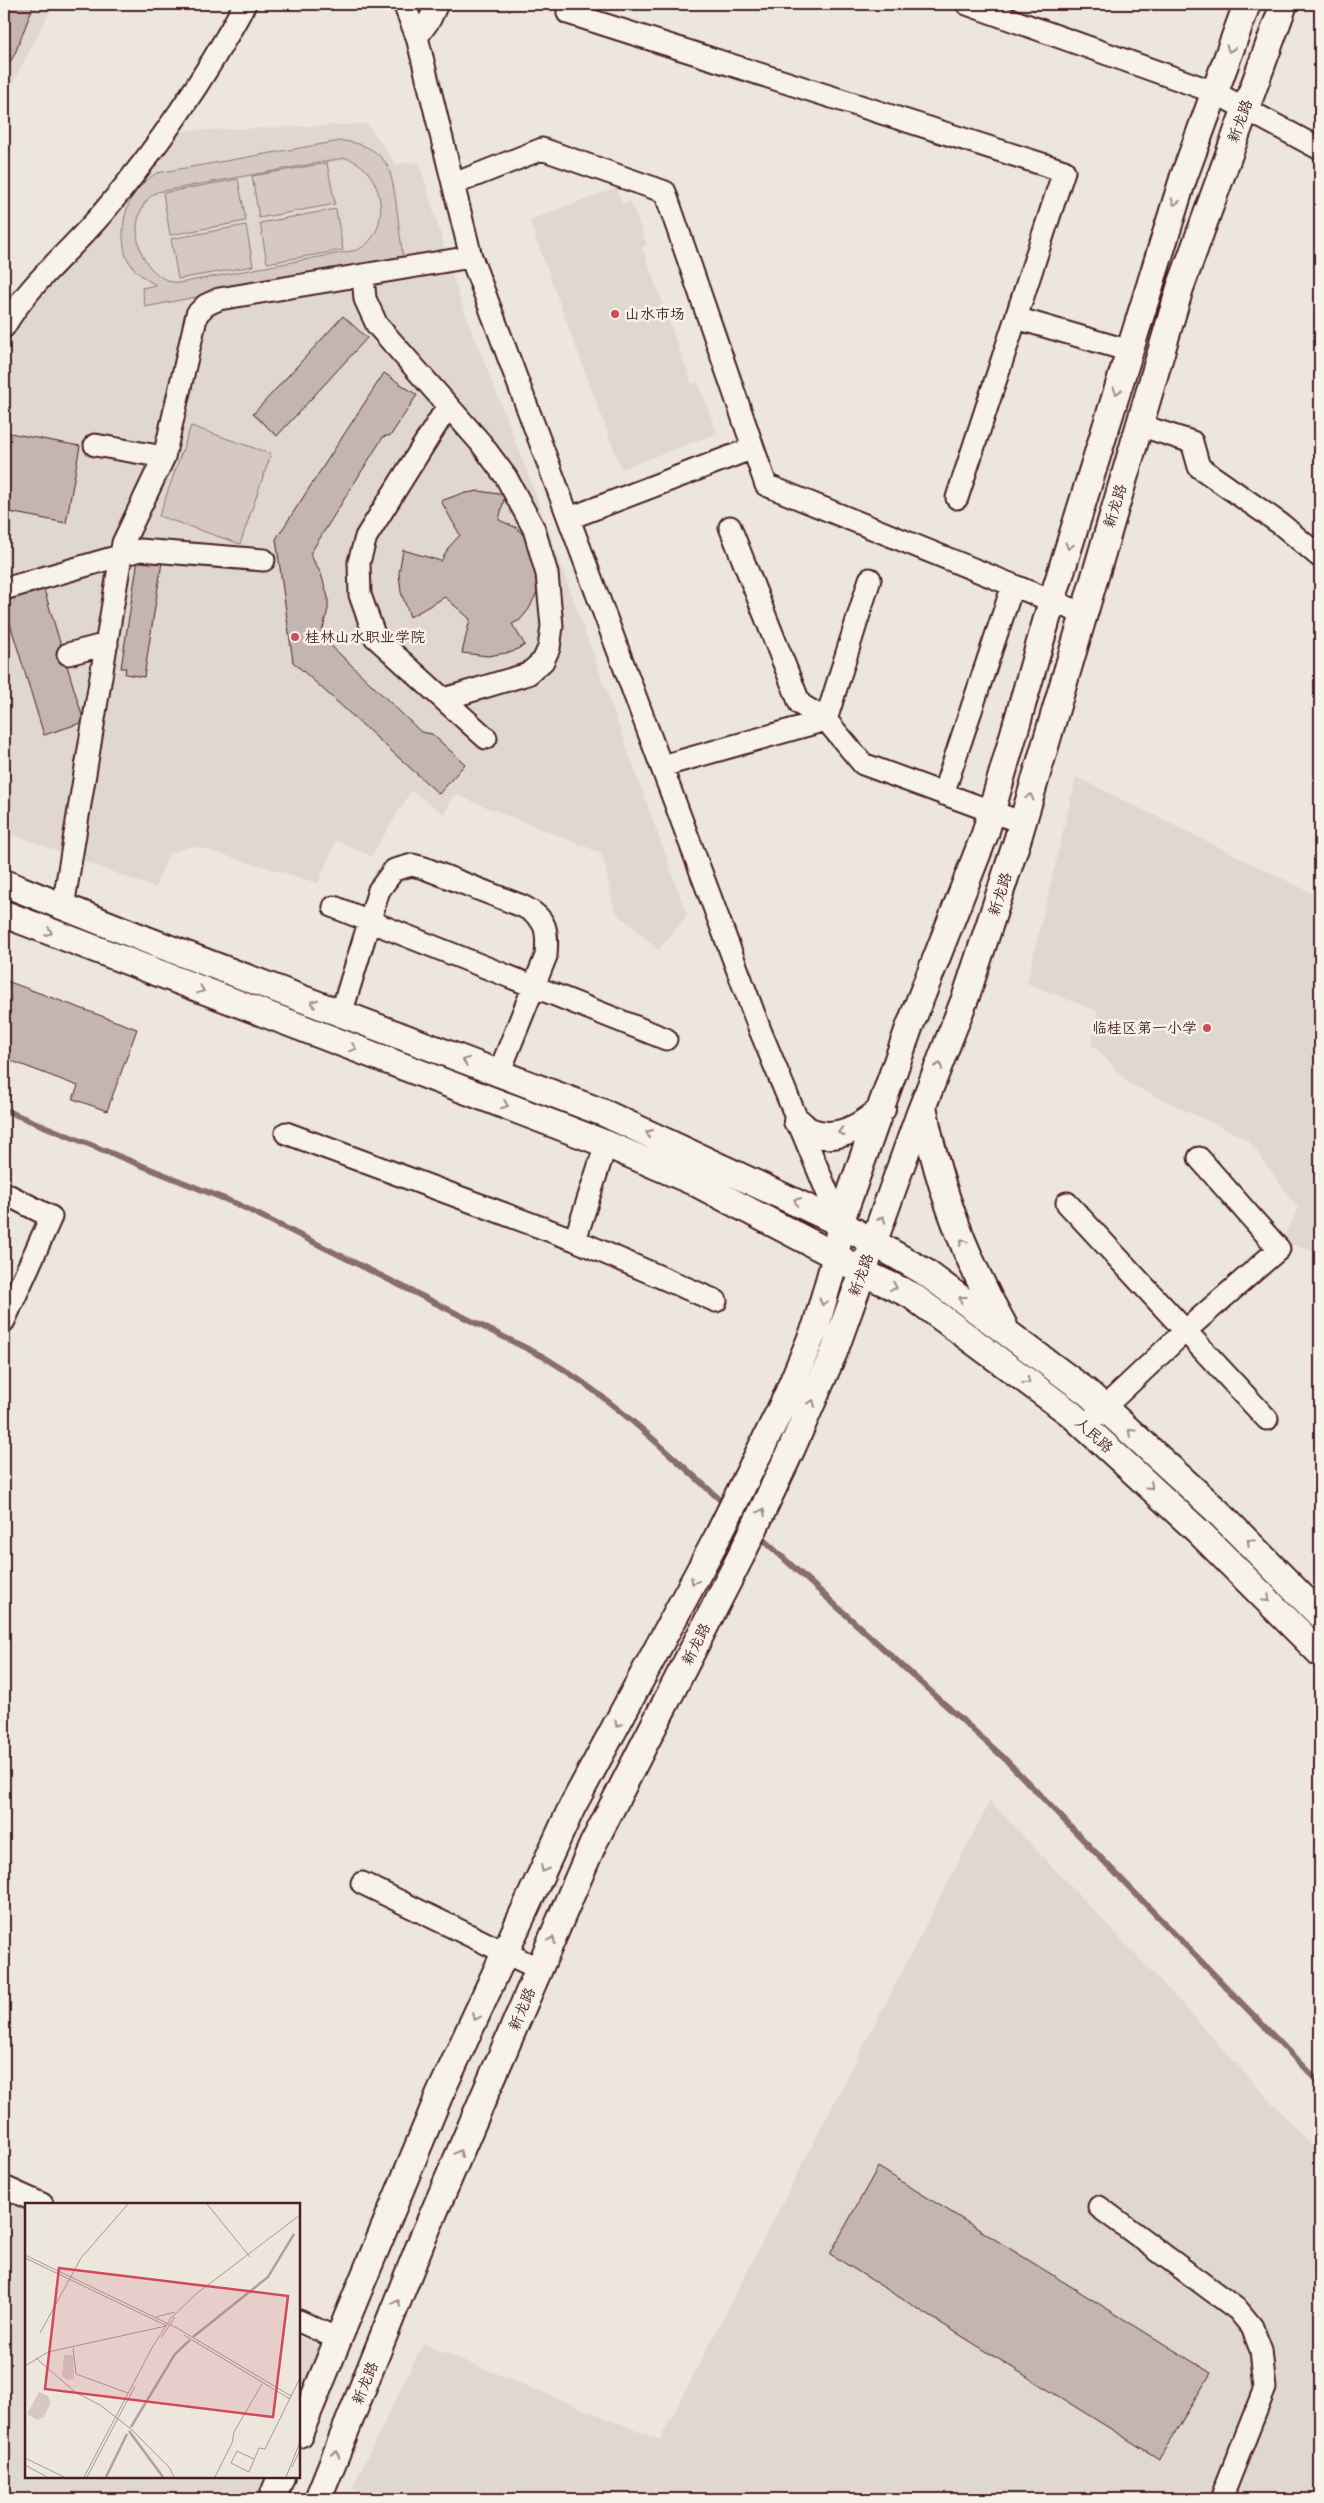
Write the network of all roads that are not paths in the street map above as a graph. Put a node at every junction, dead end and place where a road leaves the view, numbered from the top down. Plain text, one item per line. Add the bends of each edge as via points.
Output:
1 (244, 4) edge
2 (404, 4) edge
3 (437, 4) edge
4 (572, 4) edge
5 (967, 4) edge
6 (1247, 4) edge
7 (1284, 4) edge
8 (417, 37) junction
9 (1214, 92) junction
10 (1245, 108) junction
11 (1320, 149) edge
12 (454, 184) junction
13 (470, 258) junction
14 (363, 276) junction
15 (1016, 318) junction
16 (4, 327) edge
17 (1130, 351) junction
18 (448, 406) junction
19 (1139, 425) junction
20 (95, 445) dead end
21 (753, 448) junction
22 (164, 457) junction
23 (957, 498) dead end
24 (570, 518) junction
25 (730, 526) dead end
26 (121, 554) junction
27 (1320, 557) edge
28 (264, 560) dead end
29 (870, 579) dead end
30 (1013, 585) junction
31 (4, 589) edge
32 (1052, 601) junction
33 (1084, 614) junction
34 (107, 644) junction
35 (68, 654) dead end
36 (444, 699) junction
37 (826, 720) junction
38 (486, 738) dead end
39 (662, 766) junction
40 (943, 794) junction
41 (991, 811) junction
42 (1022, 823) junction
43 (4, 883) edge
44 (334, 906) dead end
45 (63, 907) junction
46 (4, 914) edge
47 (370, 921) junction
48 (534, 985) junction
49 (341, 1014) junction
50 (666, 1039) dead end
51 (498, 1073) junction
52 (923, 1106) junction
53 (882, 1109) junction
54 (797, 1121) junction
55 (286, 1133) dead end
56 (606, 1144) junction
57 (1199, 1158) dead end
58 (4, 1193) edge
59 (1066, 1203) dead end
60 (840, 1223) junction
61 (575, 1240) junction
62 (873, 1243) junction
63 (836, 1256) junction
64 (862, 1272) junction
65 (716, 1301) dead end
66 (4, 1321) edge
67 (1185, 1331) junction
68 (1008, 1333) junction
69 (1104, 1407) junction
70 (1267, 1419) dead end
71 (1084, 1426) junction
72 (1320, 1615) edge
73 (1320, 1653) edge
74 (362, 1883) dead end
75 (505, 1953) junction
76 (539, 1969) junction
77 (4, 2187) edge
78 (40, 2203) edge
79 (1099, 2207) dead end
80 (300, 2321) edge
81 (338, 2340) junction
82 (300, 2432) edge
83 (281, 2478) edge
84 (272, 2499) edge
85 (318, 2499) edge
86 (1221, 2499) edge

1 - 16 street via 210,65 140,166 105,210 35,284
2 - 8 street
3 - 8 street
4 - 15 street via 568,13 1064,171
5 - 9 street
6 -> 9 main road, 新龙路
7 - 10 main road, 新龙路
8 - 12 street
9 - 10 street
9 -> 17 main road, 新龙路 via 1183,179
10 - 11 street
10 - 19 main road, 新龙路 via 1180,288
12 - 13 street
12 - 21 street via 542,149 665,192
13 - 14 street
13 - 24 street
14 - 18 street via 366,299 377,326
14 - 22 street via 219,299 206,305 197,314 192,330
15 - 17 street
15 - 23 street
17 -> 32 main road, 新龙路
18 - 36 street via 366,537 359,562 360,594 375,637
18 - 36 street via 506,477 534,528 548,574 552,626 549,648 543,661 528,674
19 - 27 street via 1192,442 1199,467 1282,525
19 - 33 main road, 新龙路
20 - 22 street
21 - 24 street
21 - 30 street via 766,485
22 - 26 street via 126,533
24 - 39 street
25 - 37 street via 800,704
26 - 28 street via 140,550
26 - 31 street
26 - 34 street
29 - 37 street
30 - 32 street
30 - 40 street
32 - 33 street
32 - 41 main road, 新龙路
42 -> 33 main road, 新龙路
34 - 35 street
34 - 45 street
36 - 38 street
37 - 39 street
37 - 40 street via 863,764
39 - 54 street
40 - 41 street
41 - 42 street
41 - 53 main road, 新龙路
52 -> 42 main road, 新龙路 via 966,996
43 - 45 main road, 人民路
44 - 47 street
49 -> 45 main road, 人民路
46 -> 56 main road, 人民路
47 - 48 street
47 - 48 street via 385,880 394,870 412,865 522,906 540,917 547,940 546,956
47 - 49 street
48 - 50 street
48 - 51 street
51 -> 49 main road, 人民路
60 -> 51 main road, 人民路 via 604,1113
62 -> 52 main road, 新龙路
68 -> 52 main road via 987,1297 955,1224
53 -> 54 main road via 864,1124 834,1135 809,1131
53 - 60 main road, 新龙路
54 - 60 street
55 - 61 street
56 - 61 street
56 - 63 main road, 人民路 via 694,1182
57 - 67 street via 1279,1249
58 - 66 street via 51,1217
59 - 67 street
60 - 62 main road, 人民路
60 - 63 main road, 新龙路
61 - 65 street
62 - 64 main road, 新龙路
68 -> 62 main road, 人民路 via 925,1272
63 - 64 main road, 人民路
63 -> 75 main road, 新龙路 via 816,1326 786,1398 716,1538 572,1807
64 -> 71 main road, 人民路 via 911,1295
76 -> 64 main road, 新龙路 via 593,1844 741,1556 792,1448 834,1352
67 - 69 street
67 - 70 street
68 - 69 main road, 人民路
69 - 71 street
72 -> 69 main road, 人民路 via 1217,1511
71 -> 73 main road, 人民路 via 1198,1531
74 - 75 street
75 - 76 street
75 -> 81 main road, 新龙路 via 440,2096
85 -> 76 main road, 新龙路 via 422,2240
77 - 78 street
79 - 86 street via 1238,2310 1252,2327 1262,2350 1265,2388
80 - 81 street
81 - 82 main road, 新龙路
83 - 84 main road

